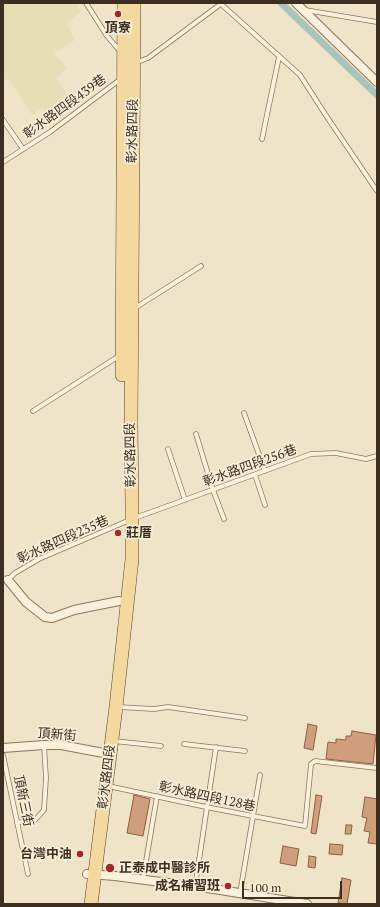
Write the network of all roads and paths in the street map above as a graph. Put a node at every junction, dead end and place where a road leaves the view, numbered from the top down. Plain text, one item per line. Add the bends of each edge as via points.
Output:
1 (86, 3) edge
2 (124, 3) edge
3 (134, 3) edge
4 (296, 3) edge
5 (221, 4) edge
6 (302, 10) junction
7 (377, 22) edge
8 (123, 54) junction
9 (279, 57) junction
10 (134, 64) junction
11 (123, 77) junction
12 (377, 82) edge
13 (3, 120) edge
14 (262, 139) dead end
15 (23, 149) junction
16 (3, 162) edge
17 (377, 191) edge
18 (201, 266) dead end
19 (131, 310) junction
20 (126, 336) junction
21 (122, 354) junction
22 (33, 411) dead end
23 (244, 413) dead end
24 (196, 434) dead end
25 (168, 449) dead end
26 (377, 456) edge
27 (265, 471) junction
28 (255, 475) junction
29 (213, 490) junction
30 (185, 500) junction
31 (265, 505) dead end
32 (224, 519) dead end
33 (128, 521) junction
34 (6, 579) edge
35 (119, 601) junction
36 (116, 707) junction
37 (246, 718) dead end
38 (111, 740) junction
39 (184, 744) dead end
40 (44, 745) junction
41 (161, 746) dead end
42 (216, 747) junction
43 (3, 748) edge
44 (245, 751) dead end
45 (105, 754) junction
46 (3, 755) edge
47 (377, 768) edge
48 (260, 774) dead end
49 (105, 786) junction
50 (158, 796) junction
51 (206, 807) junction
52 (254, 817) junction
53 (18, 823) junction
54 (28, 874) dead end
55 (91, 874) junction
56 (143, 880) junction
57 (195, 887) junction
58 (240, 893) junction
59 (83, 904) edge
60 (91, 904) edge
61 (308, 904) edge

1 - 8 lane via 107,36
2 - 8 main road, 彰水路四段
3 - 10 main road, 彰水路四段
4 - 6 street
5 - 9 lane
5 - 10 lane via 148,58
6 - 7 lane
6 - 12 street
8 - 10 lane
8 - 11 main road, 彰水路四段
9 - 14 lane
9 - 17 lane via 300,75
10 - 11 lane, 彰水路四段439巷
10 - 19 main road, 彰水路四段
11 - 15 lane, 彰水路四段439巷
11 - 20 main road, 彰水路四段
13 - 15 lane
15 - 16 lane, 彰水路四段439巷
18 - 19 lane
19 - 20 main road, 彰水路四段
20 - 21 main road, 彰水路四段
20 - 33 main road, 彰水路四段 via 130,422
21 - 22 lane
21 - 33 main road, 彰水路四段
23 - 27 lane
24 - 29 lane
25 - 30 lane
26 - 27 lane, 彰水路四段256巷 via 366,459 336,453 311,454
27 - 28 lane, 彰水路四段256巷
28 - 29 lane, 彰水路四段256巷
28 - 31 lane
29 - 30 lane, 彰水路四段256巷
29 - 32 lane
30 - 33 lane, 彰水路四段256巷
33 - 34 lane, 彰水路四段235巷 via 38,559
33 - 35 main road, 彰水路四段
33 - 36 main road, 彰水路四段 via 132,559
34 - 35 street via 26,602 46,617 52,618 74,610
35 - 45 main road, 彰水路四段
36 - 37 lane via 168,707
36 - 38 main road, 彰水路四段
38 - 41 lane
38 - 45 main road, 彰水路四段
39 - 42 lane
40 - 43 street, 頂新街
40 - 45 street, 頂新街 via 61,745
40 - 53 lane via 44,810 36,819
42 - 44 lane
42 - 51 lane
45 - 49 main road, 彰水路四段
45 - 55 main road, 彰水路四段
46 - 53 lane, 頂新三街
47 - 52 lane, 彰水路四段128巷 via 315,761 311,764 305,826
48 - 52 lane
49 - 50 lane, 彰水路四段128巷
49 - 55 main road, 彰水路四段
50 - 51 lane, 彰水路四段128巷
50 - 56 lane
51 - 52 lane, 彰水路四段128巷
51 - 57 lane
52 - 58 lane
53 - 54 lane, 頂新三街
55 - 56 street
55 - 59 main road, 彰水路四段
55 - 60 main road, 彰水路四段
56 - 57 street
57 - 58 street
58 - 61 street

